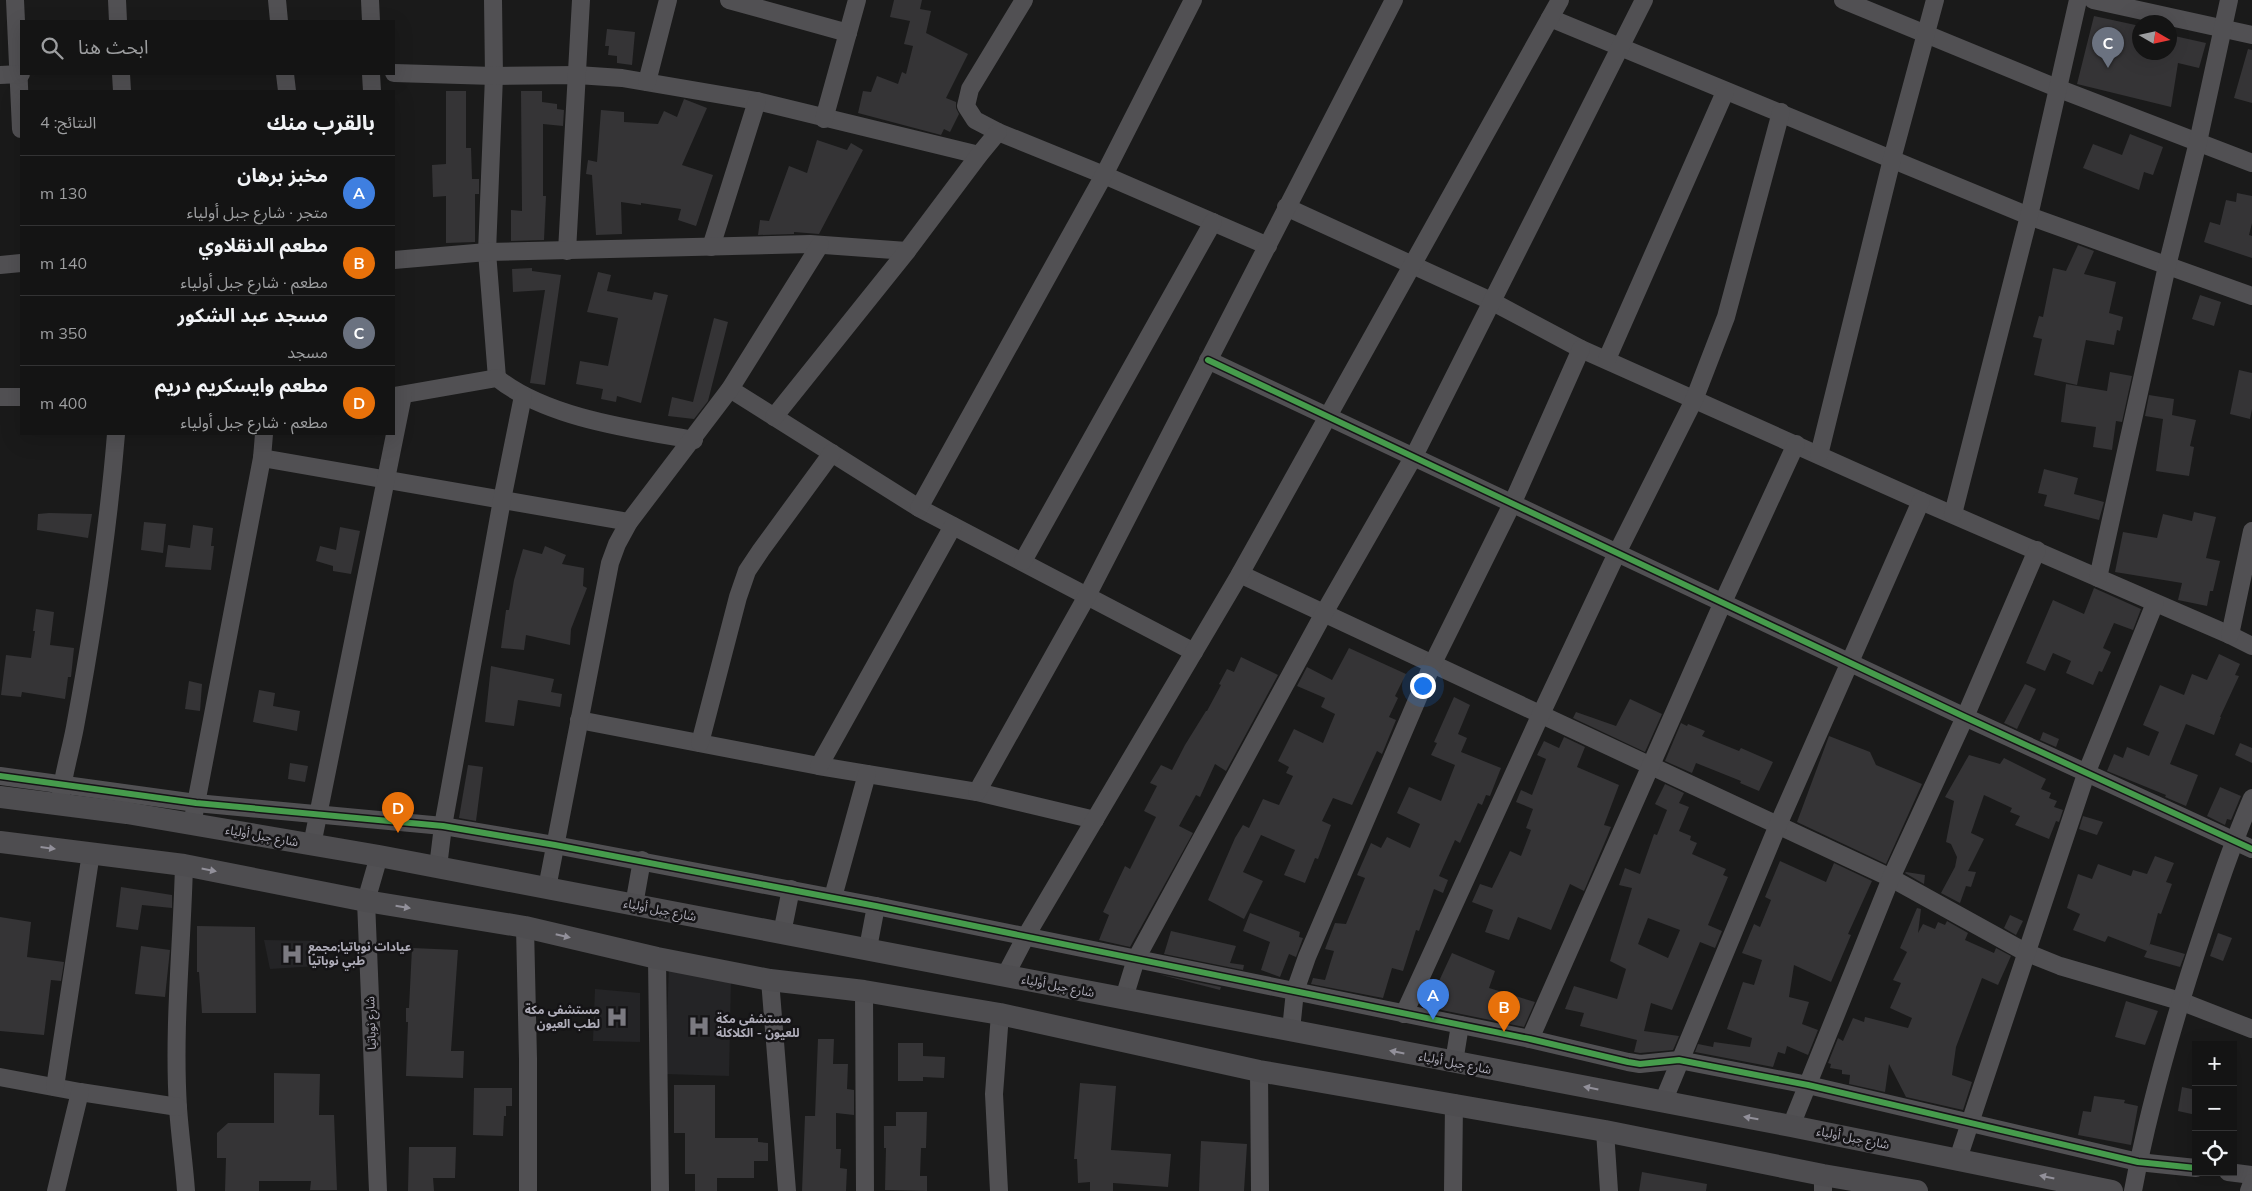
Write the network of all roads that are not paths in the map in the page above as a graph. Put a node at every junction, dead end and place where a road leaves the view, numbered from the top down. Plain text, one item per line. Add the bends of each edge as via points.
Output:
1 (15, 0) edge
2 (117, 0) edge
3 (277, 0) edge
4 (370, 0) edge
5 (493, 0) edge
6 (581, 0) edge
7 (668, 0) edge
8 (730, 0) edge
9 (857, 0) edge
10 (1024, 0) edge
11 (1193, 0) edge
12 (1394, 0) edge
13 (1560, 0) edge
14 (1644, 0) edge
15 (1843, 0) edge
16 (1935, 0) edge
17 (2078, 0) edge
18 (2093, 0) edge
19 (2230, 0) edge
20 (1550, 18) junction
21 (118, 20) edge
22 (279, 20) edge
23 (370, 20) edge
24 (2222, 29) junction
25 (848, 33) junction
26 (1925, 33) junction
27 (2252, 35) edge
28 (1619, 48) junction
29 (395, 73) edge
30 (0, 74) edge
31 (20, 74) edge
32 (20, 75) edge
33 (121, 75) edge
34 (285, 75) edge
35 (372, 75) edge
36 (577, 75) junction
37 (494, 76) junction
38 (647, 82) junction
39 (2057, 88) junction
40 (20, 90) edge
41 (122, 90) edge
42 (287, 90) edge
43 (372, 90) edge
44 (1725, 92) junction
45 (757, 101) junction
46 (1781, 112) junction
47 (824, 119) junction
48 (998, 132) junction
49 (2198, 142) junction
50 (978, 155) junction
51 (1892, 159) junction
52 (2252, 163) edge
53 (1104, 175) junction
54 (1286, 207) junction
55 (2029, 216) junction
56 (1213, 222) junction
57 (820, 245) junction
58 (1268, 246) junction
59 (711, 247) junction
60 (567, 250) junction
61 (488, 252) junction
62 (907, 252) junction
63 (395, 260) edge
64 (20, 263) edge
65 (0, 265) edge
66 (1412, 265) junction
67 (2167, 266) junction
68 (2252, 296) edge
69 (1491, 301) junction
70 (1581, 349) junction
71 (1208, 360) junction
72 (1606, 360) junction
73 (497, 378) junction
74 (730, 389) junction
75 (398, 396) edge
76 (523, 396) junction
77 (0, 397) edge
78 (20, 397) edge
79 (1694, 400) junction
80 (395, 417) edge
81 (774, 417) junction
82 (1329, 417) junction
83 (116, 435) edge
84 (264, 435) edge
85 (392, 435) edge
86 (694, 440) junction
87 (1796, 444) junction
88 (832, 453) junction
89 (1819, 455) junction
90 (1414, 456) junction
91 (262, 458) junction
92 (386, 479) junction
93 (502, 500) junction
94 (1921, 500) junction
95 (1513, 502) junction
96 (919, 508) junction
97 (1953, 514) junction
98 (630, 522) junction
99 (953, 526) junction
100 (2252, 530) edge
101 (2037, 550) junction
102 (1617, 553) junction
103 (1023, 561) junction
104 (1240, 574) junction
105 (2098, 578) junction
106 (1087, 596) junction
107 (1723, 602) junction
108 (2155, 602) junction
109 (1324, 613) junction
110 (2230, 634) junction
111 (2252, 646) edge
112 (1194, 652) junction
113 (1850, 662) junction
114 (1432, 665) junction
115 (1541, 714) junction
116 (1965, 717) junction
117 (579, 720) junction
118 (700, 743) junction
119 (819, 766) junction
120 (1651, 766) junction
121 (867, 774) junction
122 (2086, 774) junction
123 (0, 776) edge
124 (977, 792) junction
125 (61, 794) junction
126 (0, 797) edge
127 (2252, 798) edge
128 (194, 814) junction
129 (318, 814) junction
130 (1095, 820) junction
131 (1778, 825) junction
132 (443, 826) junction
133 (2233, 840) junction
134 (0, 842) edge
135 (312, 845) junction
136 (555, 845) junction
137 (2252, 849) edge
138 (91, 853) junction
139 (379, 856) junction
140 (642, 860) junction
141 (184, 865) junction
142 (438, 867) junction
143 (1891, 878) junction
144 (547, 888) junction
145 (791, 889) junction
146 (833, 897) junction
147 (366, 901) junction
148 (634, 905) junction
149 (876, 906) junction
150 (525, 927) junction
151 (782, 933) junction
152 (1026, 936) junction
153 (868, 948) junction
154 (2025, 952) junction
155 (657, 958) junction
156 (1136, 959) junction
157 (1005, 976) junction
158 (770, 980) junction
159 (864, 991) junction
160 (1295, 991) junction
161 (1124, 998) junction
162 (2180, 1002) junction
163 (1000, 1014) junction
164 (1404, 1014) junction
165 (1460, 1025) junction
166 (2252, 1029) edge
167 (1291, 1030) junction
168 (1530, 1039) junction
169 (1679, 1060) junction
170 (1454, 1062) junction
171 (1259, 1071) junction
172 (0, 1077) edge
173 (1808, 1085) junction
174 (55, 1088) junction
175 (80, 1092) junction
176 (1662, 1102) junction
177 (1454, 1103) junction
178 (178, 1107) junction
179 (1970, 1122) junction
180 (1791, 1126) junction
181 (1606, 1131) junction
182 (1958, 1159) junction
183 (2138, 1162) junction
184 (2192, 1168) edge
185 (2237, 1173) edge
186 (2252, 1175) edge
187 (1823, 1183) edge
188 (2252, 1183) edge
189 (56, 1191) edge
190 (186, 1191) edge
191 (378, 1191) edge
192 (528, 1191) edge
193 (660, 1191) edge
194 (787, 1191) edge
195 (865, 1191) edge
196 (999, 1191) edge
197 (1260, 1191) edge
198 (1454, 1191) edge
199 (1609, 1191) edge
200 (1917, 1191) edge
201 (2112, 1191) edge
202 (2133, 1191) edge
203 (2249, 1191) edge

1 - 31 street
2 - 21 street
3 - 22 street
4 - 23 street
5 - 37 street
6 - 36 street
7 - 38 street
8 - 25 street
9 - 25 street
10 - 48 street via 970,89 966,106 975,120
11 - 53 street
12 - 54 street
13 - 20 street
14 - 28 street
15 - 26 street
16 - 26 street
17 - 39 street
18 - 24 street
19 - 24 street
20 - 28 street
20 - 66 street
24 - 27 street
24 - 49 street
25 - 47 street
26 - 39 street
26 - 51 street
28 - 44 street
28 - 69 street
29 - 37 street
30 - 31 street
32 - 40 street
33 - 41 street
34 - 42 street
35 - 43 street
36 - 37 street
36 - 38 street
36 - 60 street
37 - 61 street
38 - 45 street
39 - 49 street
39 - 55 street
44 - 46 street
44 - 72 street
45 - 47 street
45 - 59 street
46 - 51 street
46 - 79 street via 1726,317
47 - 50 street
48 - 50 street
48 - 53 street
49 - 52 street
49 - 67 street
50 - 62 street
51 - 55 street
51 - 89 street
53 - 56 street
53 - 96 street
54 - 58 street
54 - 66 street
55 - 67 street
55 - 97 street
56 - 58 street
56 - 103 street
57 - 59 street
57 - 62 street
57 - 74 street
58 - 71 street
59 - 60 street
60 - 61 street
61 - 63 street
61 - 73 street
62 - 81 street
64 - 65 street
66 - 69 street
66 - 82 street
67 - 68 street
67 - 105 street
69 - 70 street
69 - 90 street
70 - 72 street
70 - 95 street
71 - 82 street
71 - 106 street
72 - 79 street
73 - 75 street
73 - 76 street
74 - 81 street
74 - 86 street
75 - 80 street
76 - 86 street via 623,428
76 - 93 street
77 - 78 street
79 - 87 street
79 - 102 street
81 - 88 street
82 - 90 street
82 - 104 street
83 - 125 street via 97,601
84 - 91 street
85 - 92 street
86 - 98 street
87 - 89 street
87 - 107 street
88 - 96 street
88 - 118 street via 747,571
89 - 94 street
90 - 95 street
90 - 109 street
91 - 92 street
91 - 128 street
92 - 93 street
92 - 129 street
93 - 98 street
93 - 132 street
94 - 97 street
94 - 113 street
95 - 102 street
95 - 114 street
96 - 99 street
97 - 101 street
98 - 117 street via 610,563
99 - 103 street
99 - 119 street
100 - 110 street
101 - 105 street
101 - 116 street
102 - 107 street
102 - 115 street
103 - 106 street
104 - 109 street
104 - 112 street
105 - 108 street
106 - 112 street
106 - 124 street
107 - 113 street
107 - 120 street
108 - 110 street
108 - 122 street
109 - 114 street
109 - 156 street
110 - 111 street
112 - 130 street
113 - 116 street
113 - 131 street
114 - 115 street
114 - 160 street
115 - 120 street
115 - 164 street
116 - 122 street
116 - 143 street
117 - 118 street
117 - 136 street
118 - 119 street
119 - 121 street
120 - 131 street
120 - 168 street
121 - 124 street
121 - 146 street
122 - 133 street via 2160,804
122 - 154 street
123 - 125 street
124 - 130 street
125 - 126 main road, شارع جبل أولياء
125 - 128 main road, شارع جبل أولياء
127 - 133 street
128 - 129 street
128 - 135 main road, شارع جبل أولياء
129 - 132 street
129 - 135 street
130 - 152 street
131 - 143 street
131 - 169 street
132 - 136 street
132 - 142 street
133 - 137 street
133 - 162 street
134 -> 138 main road
135 - 139 main road, شارع جبل أولياء
136 - 140 street
136 - 144 street
138 - 141 main road
138 - 174 street
139 - 142 main road, شارع جبل أولياء
139 - 147 street, شارع نوباتيا
140 - 145 street
140 - 148 street
141 -> 147 main road
141 - 178 street via 178,993
142 - 144 main road, شارع جبل أولياء
143 - 154 street
143 - 173 street
144 - 148 main road, شارع جبل أولياء
145 - 146 street
145 - 151 street
146 - 149 street
147 -> 150 main road
147 - 191 street, شارع نوباتيا
148 - 151 main road, شارع جبل أولياء
149 - 152 street
149 - 153 street
150 -> 155 main road
150 - 192 street
151 - 153 main road, شارع جبل أولياء
152 - 156 street
152 - 157 street
153 - 157 main road, شارع جبل أولياء
154 - 162 street via 2060,966
154 - 179 street
155 - 158 main road
155 - 193 street
156 - 160 street
156 - 161 street
157 - 161 main road, شارع جبل أولياء
158 - 159 main road
158 - 194 street
159 - 163 main road
159 - 195 street
160 - 164 street
160 - 167 street
161 - 167 main road, شارع جبل أولياء
162 - 166 street
162 - 183 street
163 - 171 main road
163 - 196 street via 994,1094
164 - 165 street
165 - 168 street
165 - 170 street
170 -> 167 main road, شارع جبل أولياء
168 - 169 street via 1640,1064
169 - 173 street
169 - 176 street
176 -> 170 main road, شارع جبل أولياء
171 - 177 main road
171 - 197 street
172 - 174 street
173 - 179 street
173 - 180 street
174 - 175 street
175 - 178 street
175 - 189 street
180 -> 176 main road, شارع جبل أولياء
177 - 181 main road
177 - 198 street
178 - 190 street
179 - 182 street
179 - 183 street
180 - 182 main road, شارع جبل أولياء
181 - 187 main road
181 - 199 street
201 -> 182 main road, شارع جبل أولياء
183 - 184 street
183 - 202 street
185 - 186 street
187 - 200 main road
188 - 203 street

